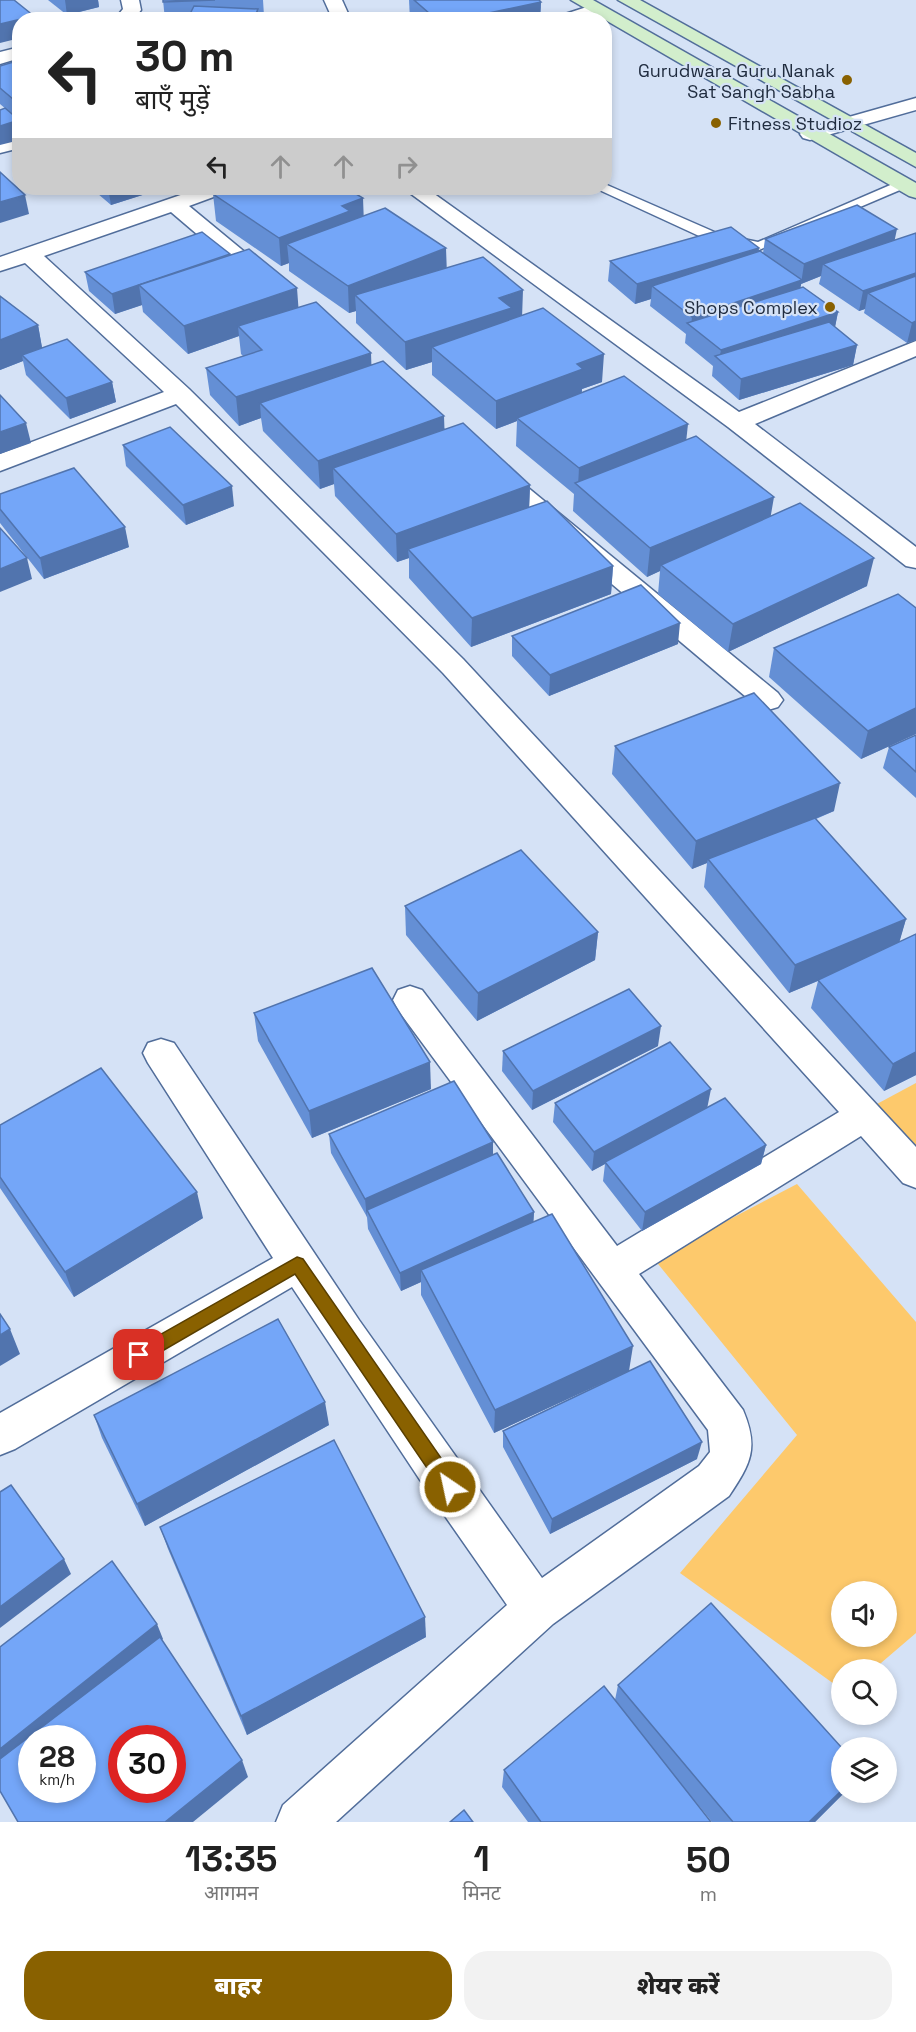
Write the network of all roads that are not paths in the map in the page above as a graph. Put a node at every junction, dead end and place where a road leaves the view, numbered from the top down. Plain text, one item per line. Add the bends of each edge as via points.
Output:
1 (635, 2) edge
2 (588, 4) edge
3 (602, 12) edge
4 (612, 18) edge
5 (916, 104) edge
6 (853, 124) junction
7 (896, 131) dead end
8 (810, 134) junction
9 (875, 138) junction
10 (841, 149) junction
11 (916, 161) edge
12 (909, 188) edge
13 (612, 192) edge
14 (200, 195) edge
15 (423, 195) edge
16 (174, 204) junction
17 (29, 254) junction
18 (0, 264) edge
19 (283, 296) edge
20 (916, 348) edge
21 (180, 394) junction
22 (737, 422) junction
23 (475, 456) edge
24 (0, 463) edge
25 (916, 560) edge
26 (768, 700) dead end
27 (410, 1000) dead end
28 (161, 1053) dead end
29 (865, 1115) junction
30 (916, 1172) edge
31 (297, 1264) junction
32 (612, 1270) junction
33 (0, 1435) edge
34 (537, 1608) junction
35 (300, 1822) edge

1 - 6 main road
2 - 3 main road
4 - 8 main road
5 - 6 street
6 - 8 street
6 - 9 main road
7 - 9 street
8 - 10 main road
9 - 10 street
9 - 11 main road
10 - 12 main road
12 - 13 lane via 759,246 715,238
14 - 16 street
15 - 22 street
16 - 17 street
16 - 19 street
17 - 18 street
17 - 21 street
20 - 22 street
21 - 24 street
21 - 29 street via 453,666
22 - 25 street
23 - 26 street
27 - 32 street
28 - 31 street
29 - 30 street
29 - 32 street
31 - 33 street
31 - 34 street
32 - 34 street via 728,1424 731,1457 714,1481
34 - 35 street

